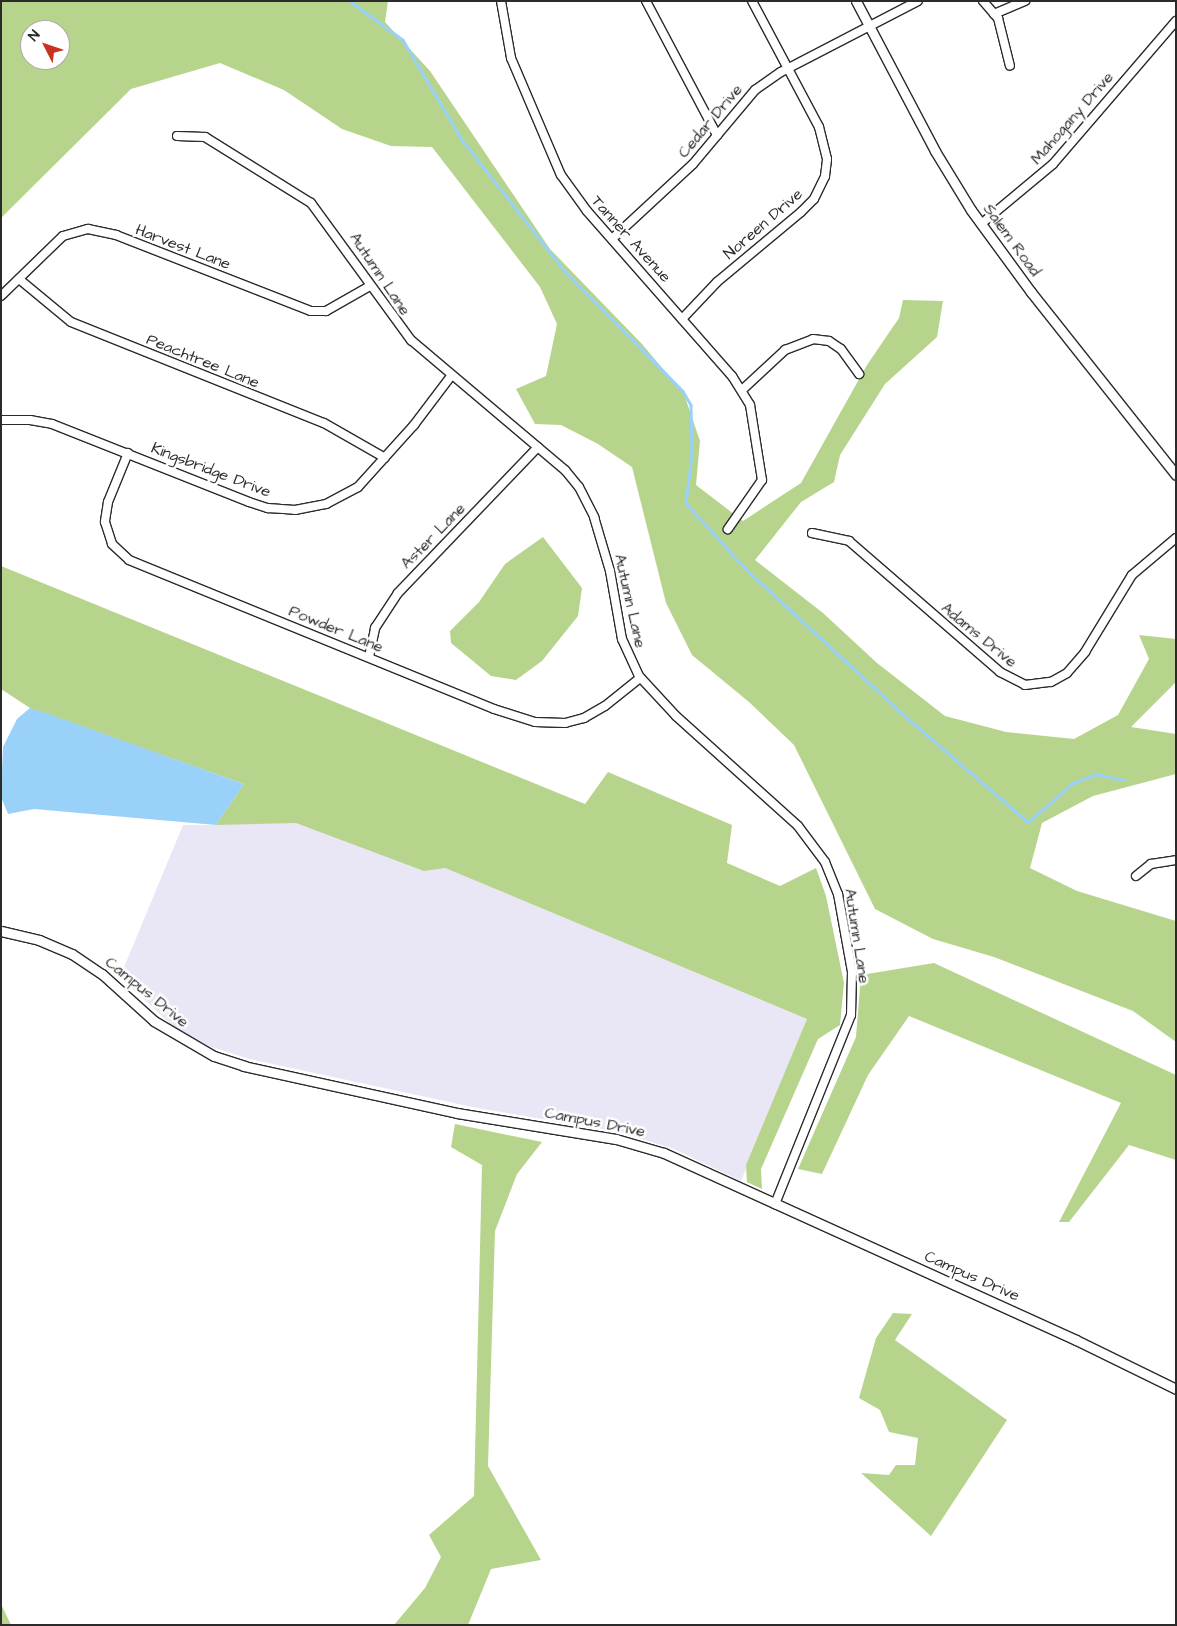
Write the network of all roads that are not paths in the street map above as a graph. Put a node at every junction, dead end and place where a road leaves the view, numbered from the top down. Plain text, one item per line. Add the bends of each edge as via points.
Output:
1 (501, 1) edge
2 (646, 1) edge
3 (752, 1) edge
4 (856, 1) edge
5 (918, 1) edge
6 (983, 1) edge
7 (1025, 1) edge
8 (994, 14) junction
9 (1176, 21) edge
10 (870, 28) junction
11 (1010, 66) dead end
12 (786, 69) junction
13 (717, 135) junction
14 (177, 136) dead end
15 (981, 224) junction
16 (612, 239) junction
17 (19, 279) junction
18 (370, 286) junction
19 (1, 296) edge
20 (682, 319) junction
21 (858, 374) dead end
22 (451, 376) junction
23 (742, 390) junction
24 (1, 420) edge
25 (538, 447) junction
26 (128, 452) junction
27 (385, 458) junction
28 (1176, 474) edge
29 (728, 529) dead end
30 (812, 533) dead end
31 (1176, 538) edge
32 (369, 657) junction
33 (640, 678) junction
34 (1176, 860) edge
35 (1136, 876) dead end
36 (1, 931) edge
37 (775, 1204) junction
38 (1176, 1389) edge

1 - 16 street, Tanner Avenue via 511,58 548,151 571,191
2 - 13 street
3 - 12 street, Noreen Drive
4 - 10 street, Salem Road
5 - 10 street, Cedar Drive
6 - 8 street
7 - 8 street
8 - 11 street via 1002,29
9 - 15 street, Mahogany Drive via 1053,164
10 - 12 street, Cedar Drive
10 - 15 street, Salem Road via 940,159
12 - 13 street, Cedar Drive via 748,96
12 - 20 street, Noreen Drive via 822,134 827,159 823,184 801,212 717,282
13 - 16 street, Cedar Drive via 686,171
14 - 18 street, Autumn Lane via 204,137 303,196 326,220
15 - 28 street, Salem Road
16 - 20 street, Tanner Avenue
17 - 18 street, Harvest Lane via 63,236 88,229 116,235 311,311 326,310
17 - 19 street, Harvest Lane
17 - 27 street, Peachtree Lane via 71,322 324,423
18 - 22 street, Autumn Lane via 402,330
20 - 23 street, Tanner Avenue
21 - 23 street via 841,349 829,342 813,339 791,346
22 - 25 street, Autumn Lane
22 - 27 street, Kingsbridge Drive
23 - 29 street, Tanner Avenue via 755,428 762,480
24 - 26 street, Kingsbridge Drive via 52,424
25 - 32 street, Aster Lane via 398,593 375,628
25 - 33 street, Autumn Lane via 573,479 590,507 610,571 622,639
26 - 27 street, Kingsbridge Drive via 249,502 286,510 312,508 346,496
26 - 32 street, Powder Lane via 108,502 105,522 112,544 122,556
30 - 31 street, Adams Drive via 849,541 1000,672 1025,685 1051,682 1067,673 1085,652 1132,576
32 - 33 street, Powder Lane via 508,714 546,723 584,718
33 - 37 street, Autumn Lane via 676,716 806,834 825,862 838,894 852,972 851,1014
34 - 35 street via 1151,864
36 - 37 street, Campus Drive via 39,940 72,954 102,974 154,1021 214,1056 457,1113 631,1142
37 - 38 street, Campus Drive via 1076,1340

